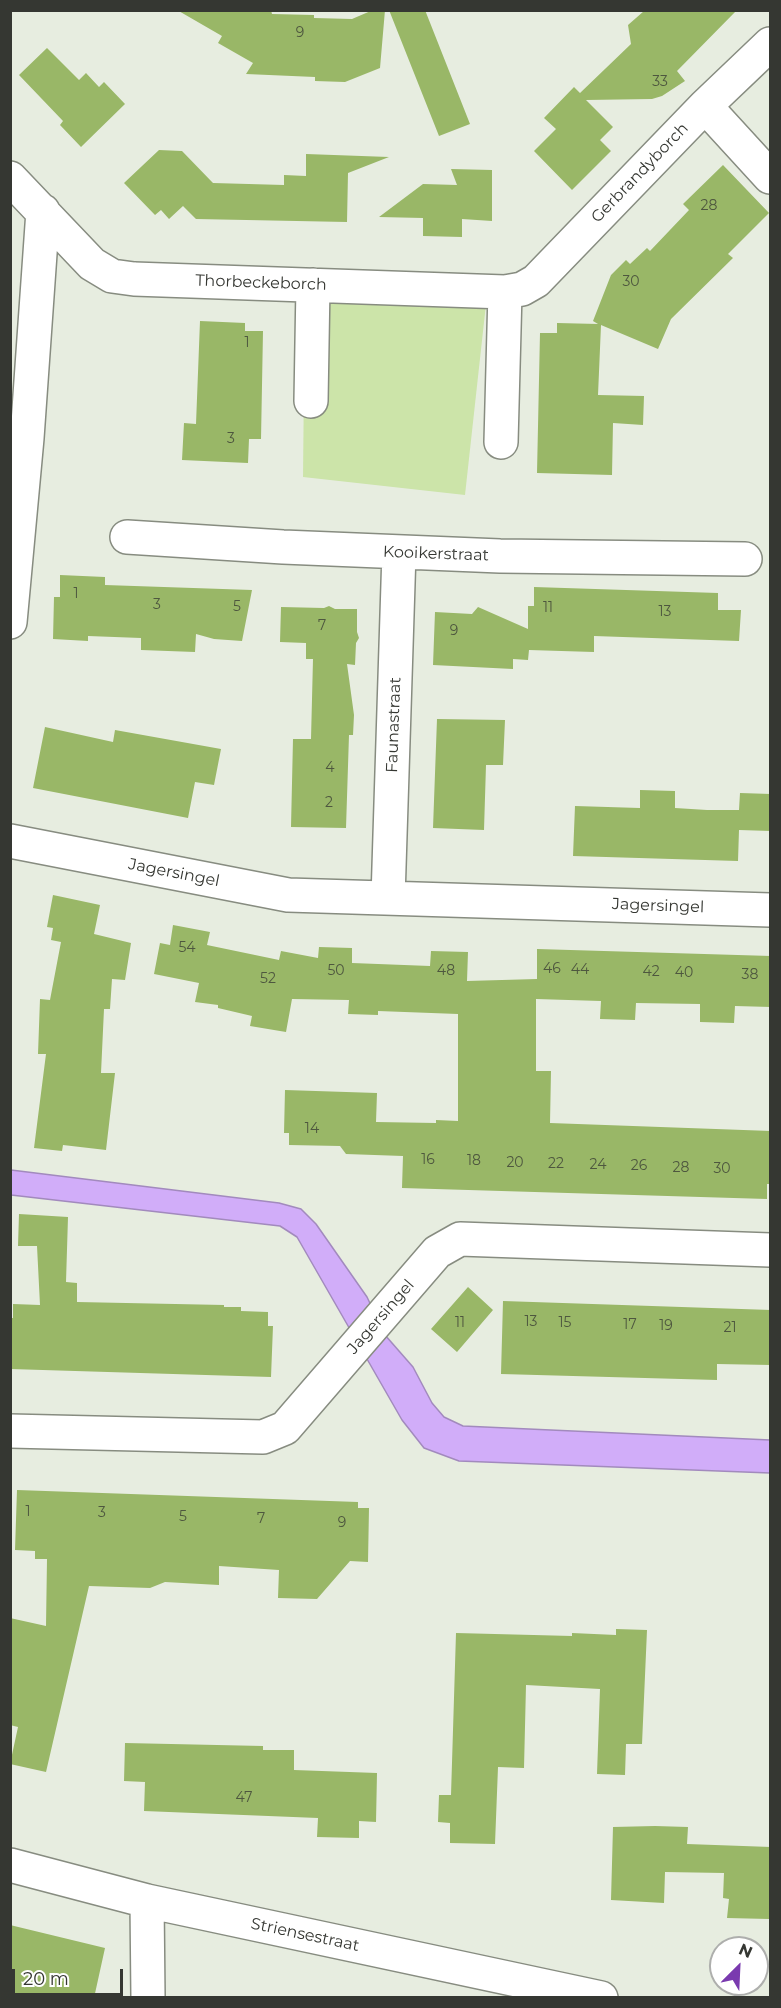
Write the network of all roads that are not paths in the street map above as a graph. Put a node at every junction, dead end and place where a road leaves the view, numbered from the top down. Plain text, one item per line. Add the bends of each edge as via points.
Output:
1 (771, 44) edge
2 (705, 106) junction
3 (10, 177) edge
4 (771, 177) edge
5 (43, 211) junction
6 (313, 285) junction
7 (505, 292) junction
8 (311, 401) dead end
9 (501, 442) dead end
10 (128, 537) dead end
11 (399, 552) junction
12 (744, 559) dead end
13 (10, 622) edge
14 (10, 841) edge
15 (388, 898) junction
16 (771, 910) edge
17 (771, 1250) edge
18 (10, 1431) edge
19 (10, 1865) edge
20 (147, 1901) junction
21 (584, 1996) edge
22 (148, 1998) edge

1 - 2 street, Gerbrandyborch
2 - 4 street
2 - 7 street, Gerbrandyborch via 536,281
3 - 5 street, Thorbeckeborch
5 - 6 street, Thorbeckeborch via 92,264 112,276
5 - 13 street
6 - 7 street, Thorbeckeborch
6 - 8 street
7 - 9 street
10 - 11 street, Kooikerstraat
11 - 12 street, Kooikerstraat
11 - 15 street, Faunastraat
14 - 15 street, Jagersingel via 288,895
15 - 16 street, Jagersingel
17 - 18 street, Jagersingel via 460,1239 437,1252 285,1428 263,1437
19 - 20 street, Striensestraat
20 - 21 street, Striensestraat
20 - 22 street

